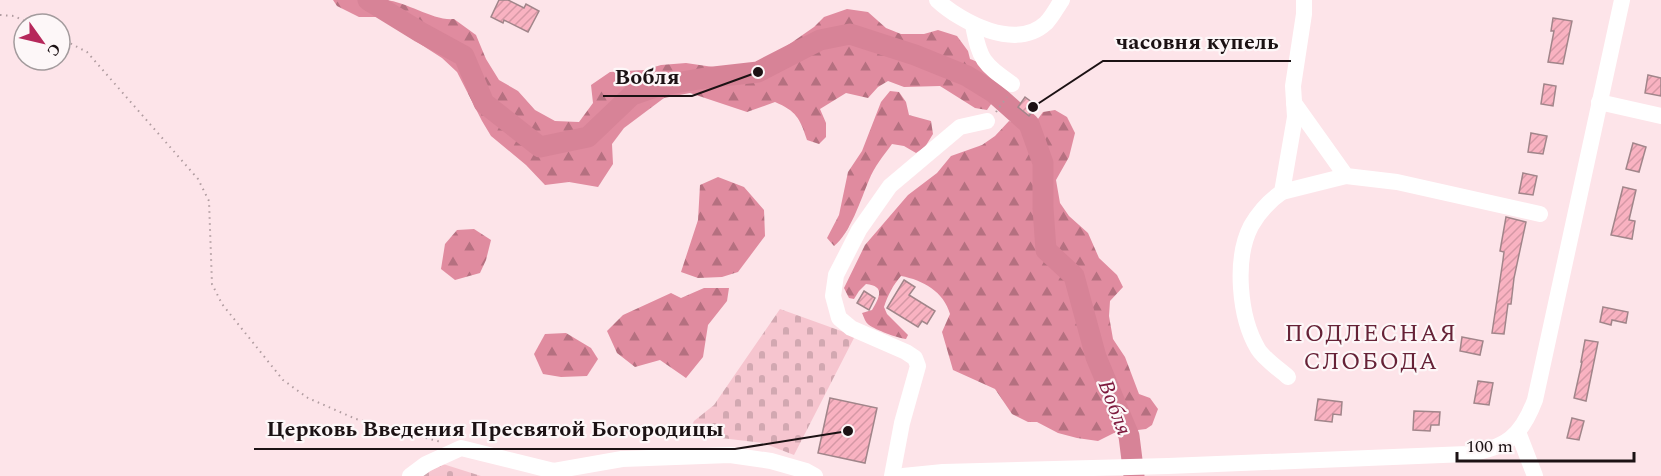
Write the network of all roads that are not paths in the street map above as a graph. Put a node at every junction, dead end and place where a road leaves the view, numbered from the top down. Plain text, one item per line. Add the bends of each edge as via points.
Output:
1 (937, 0) edge
2 (1062, 0) edge
3 (1304, 0) edge
4 (1622, 0) edge
5 (973, 25) junction
6 (1010, 90) road end
7 (1294, 102) junction
8 (1599, 102) junction
9 (1661, 116) edge
10 (992, 117) road end
11 (1346, 176) junction
12 (1282, 192) junction
13 (1540, 214) dead end
14 (1288, 377) dead end
15 (1518, 432) junction
16 (410, 476) edge
17 (815, 476) edge
18 (892, 476) edge
19 (903, 476) edge
20 (1535, 476) edge

1 - 5 street
2 - 5 street via 1046,23 1028,34 1008,35
3 - 7 street
4 - 8 street
5 - 6 street via 985,63
7 - 11 street
7 - 12 street
8 - 9 street
8 - 15 street via 1536,400
10 - 18 street via 960,127 890,186 859,230 836,275 833,296 839,318 851,328 906,352 918,366
11 - 12 street
11 - 13 street via 1397,182
12 - 14 street via 1267,203 1251,227 1240,259 1246,318 1258,350
15 - 19 street via 1491,451 1467,454
15 - 20 street
16 - 17 street via 461,448 554,471 622,459 730,455 771,461

